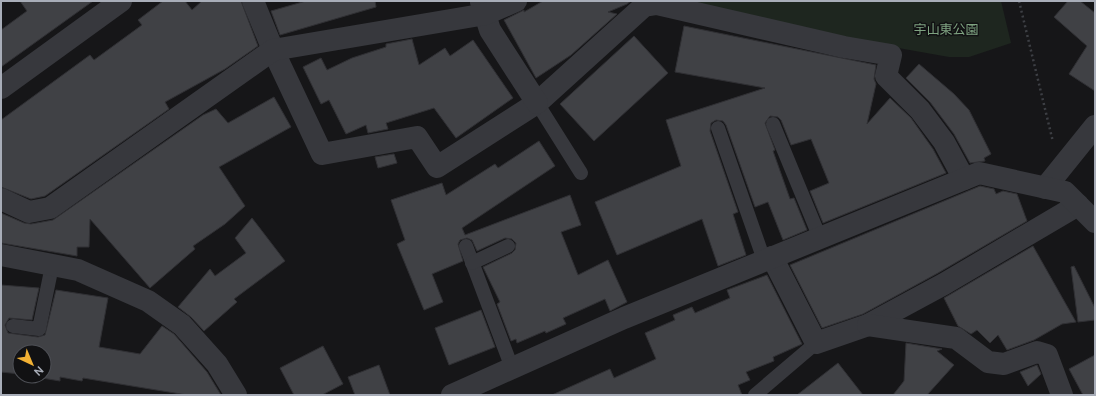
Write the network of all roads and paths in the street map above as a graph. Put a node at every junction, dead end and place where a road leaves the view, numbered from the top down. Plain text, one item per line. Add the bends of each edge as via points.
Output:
1 (121, 1) edge
2 (253, 1) edge
3 (516, 1) edge
4 (1019, 1) edge
5 (664, 3) edge
6 (483, 8) edge
7 (273, 50) junction
8 (1, 88) edge
9 (537, 103) junction
10 (773, 124) dead end
11 (1095, 126) edge
12 (718, 128) dead end
13 (1060, 169) junction
14 (581, 173) dead end
15 (964, 179) junction
16 (1045, 188) junction
17 (1, 199) edge
18 (1078, 205) junction
19 (1095, 222) edge
20 (820, 238) junction
21 (466, 246) dead end
22 (508, 246) dead end
23 (1, 255) edge
24 (768, 259) junction
25 (472, 263) junction
26 (52, 266) junction
27 (868, 325) junction
28 (13, 326) dead end
29 (816, 343) junction
30 (512, 368) junction
31 (236, 395) edge
32 (452, 395) edge
33 (755, 395) edge
34 (1062, 395) edge

1 - 8 street
2 - 7 street
3 - 6 street
4 - 13 path
5 - 9 street via 644,6
5 - 15 street via 844,47 891,54 886,76 920,110 944,142
6 - 7 street
6 - 9 street via 490,30
7 - 9 street via 322,154 417,137 437,168
7 - 17 street via 50,208 29,212
9 - 14 lane
10 - 20 lane
11 - 13 street
12 - 24 lane
13 - 16 street
15 - 16 street via 979,173
15 - 20 street
16 - 18 street via 1065,192
18 - 19 street
18 - 27 street via 944,284
20 - 24 street
21 - 25 lane
22 - 25 lane
23 - 26 street
24 - 29 street
24 - 30 street via 624,318
25 - 30 lane
26 - 28 lane via 39,328
26 - 31 street via 78,270 148,301 182,325 217,364
27 - 29 street
27 - 34 street via 956,338 988,362 1004,364 1038,352 1047,355
29 - 33 lane
30 - 32 street

